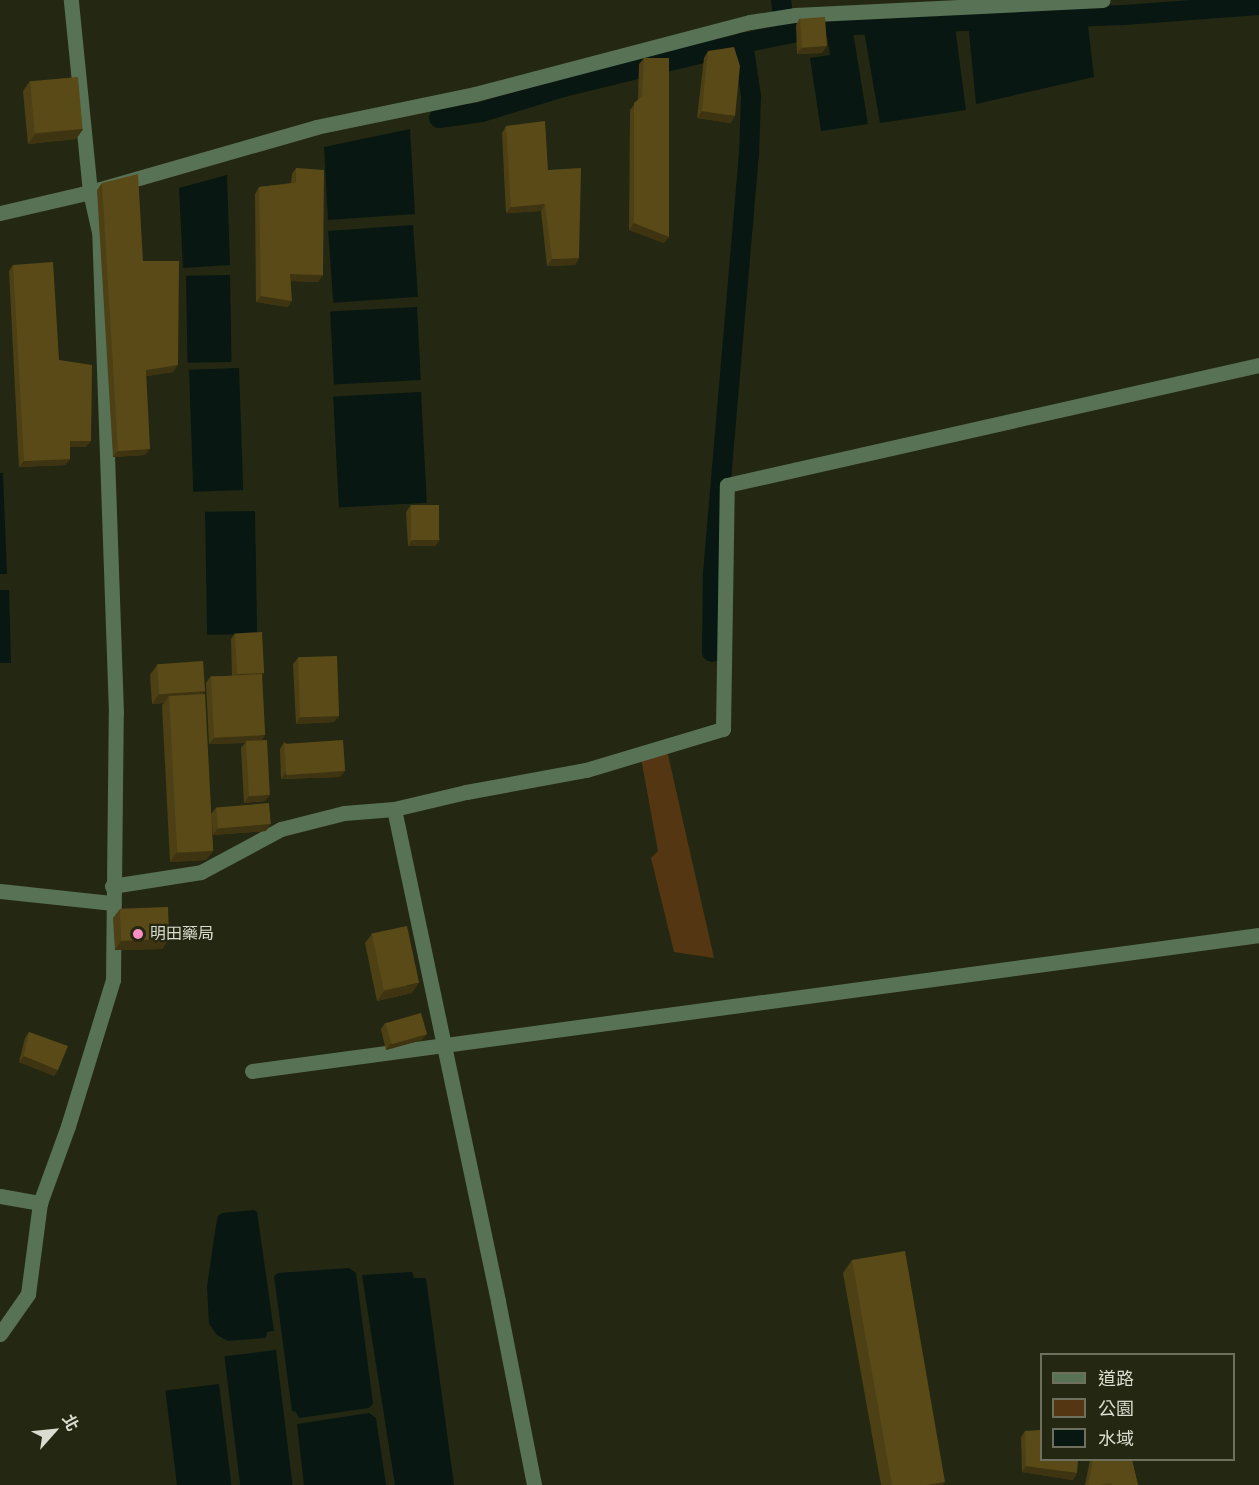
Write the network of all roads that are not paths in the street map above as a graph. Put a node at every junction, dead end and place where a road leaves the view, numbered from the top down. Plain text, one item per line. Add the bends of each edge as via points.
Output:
1 (71, 0) edge
2 (1103, 0) edge
3 (90, 192) junction
4 (0, 213) edge
5 (1259, 364) edge
6 (394, 810) junction
7 (112, 886) junction
8 (0, 891) edge
9 (113, 903) junction
10 (1259, 935) edge
11 (443, 1046) junction
12 (252, 1071) dead end
13 (0, 1196) edge
14 (40, 1203) junction
15 (0, 1334) edge
16 (534, 1485) edge

1 - 3 street
2 - 3 street via 795,15 750,22 475,94 316,128
3 - 4 street
3 - 7 street via 99,232 114,618
5 - 6 street via 727,485 723,729 586,770
6 - 7 street via 344,813 281,829 201,872
6 - 11 street
7 - 9 street
8 - 9 street
9 - 14 street via 113,980
10 - 11 street
11 - 12 street
11 - 16 street
13 - 14 street
14 - 15 street via 28,1294

